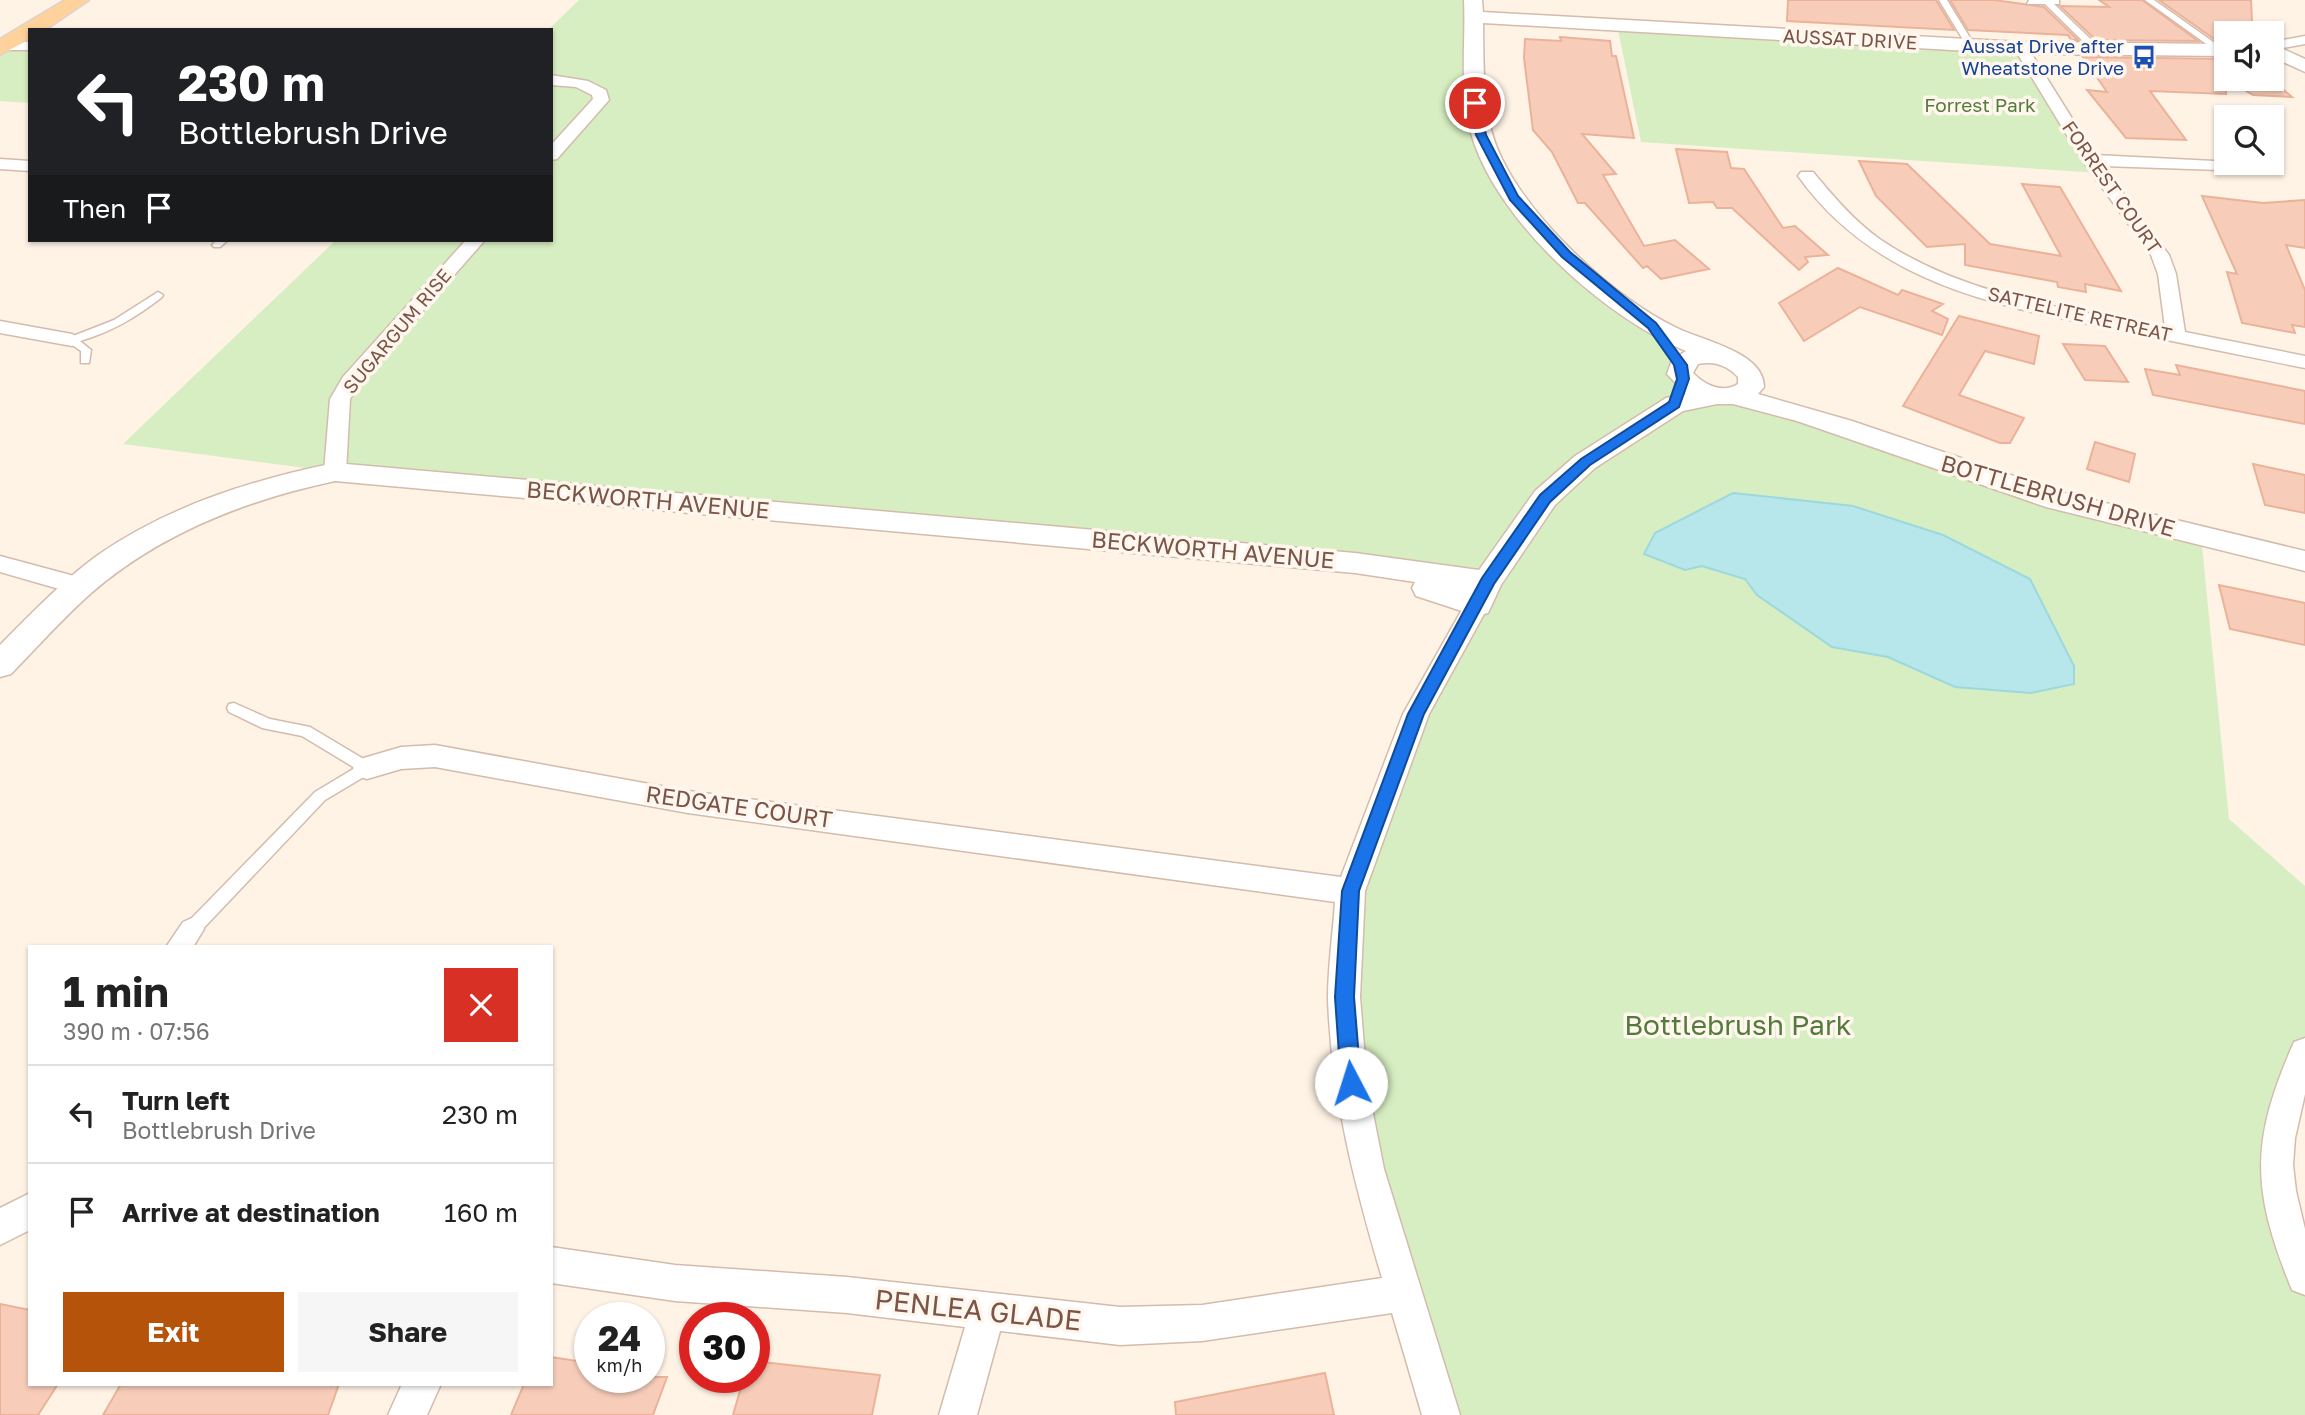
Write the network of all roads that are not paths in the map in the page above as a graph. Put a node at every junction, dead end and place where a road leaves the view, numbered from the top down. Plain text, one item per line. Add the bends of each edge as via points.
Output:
1 (79, 0) edge
2 (1943, 0) edge
3 (2149, 0) edge
4 (2030, 2) edge
5 (2047, 2) junction
6 (2061, 2) dead end
7 (1474, 8) edge
8 (33, 28) edge
9 (28, 31) edge
10 (2305, 40) edge
11 (2214, 44) edge
12 (2284, 45) edge
13 (28, 46) edge
14 (1971, 46) junction
15 (2, 47) edge
16 (2021, 48) junction
17 (2098, 51) junction
18 (2214, 51) edge
19 (2284, 55) edge
20 (2305, 66) edge
21 (553, 80) edge
22 (553, 153) edge
23 (2090, 160) junction
24 (0, 164) edge
25 (2214, 165) edge
26 (28, 166) edge
27 (1807, 176) dead end
28 (474, 242) edge
29 (158, 295) dead end
30 (1652, 325) junction
31 (0, 327) edge
32 (2175, 335) junction
33 (72, 340) junction
34 (1720, 356) junction
35 (85, 361) dead end
36 (2305, 362) edge
37 (1679, 383) junction
38 (1734, 390) junction
39 (335, 472) junction
40 (2305, 561) edge
41 (0, 564) edge
42 (80, 586) junction
43 (1482, 594) junction
44 (0, 665) edge
45 (234, 708) dead end
46 (367, 768) junction
47 (1350, 891) junction
48 (185, 938) edge
49 (2305, 1053) edge
50 (28, 1211) edge
51 (0, 1227) edge
52 (553, 1265) edge
53 (2305, 1277) edge
54 (1404, 1293) junction
55 (987, 1313) junction
56 (421, 1386) edge
57 (407, 1415) edge
58 (958, 1415) edge
59 (1441, 1415) edge

1 - 8 main road
2 - 14 lane
3 - 11 lane
4 - 5 lane
5 - 6 lane
5 - 17 lane
7 - 14 street, AUSSAT DRIVE
7 - 30 street via 1475,103 1493,163 1538,228
9 - 15 main road
10 - 12 street
13 - 15 street
14 - 16 street, AUSSAT DRIVE
16 - 17 street, AUSSAT DRIVE
16 - 23 street, FORREST COURT
17 - 18 street, AUSSAT DRIVE
19 - 20 street
21 - 22 street via 592,87 601,100
23 - 25 street
23 - 32 street, FORREST COURT via 2160,255
24 - 26 street
27 - 32 street, SATTELITE RETREAT via 1853,227 1921,269 2017,303
28 - 39 street, SUGARGUM RISE via 353,377 340,399
29 - 33 lane via 102,332
30 - 34 street
30 - 37 street
31 - 33 street
32 - 36 street, SATTELITE RETREAT
33 - 35 lane via 86,350
34 - 37 street via 1695,356
34 - 38 street via 1739,364
37 - 38 street
37 - 43 street via 1545,498
38 - 40 street, BOTTLEBRUSH DRIVE via 2033,493
39 - 42 street, BECKWORTH AVENUE via 243,496 182,520 127,550
39 - 43 street, BECKWORTH AVENUE via 1355,563
41 - 42 street
42 - 44 street, BECKWORTH AVENUE
43 - 47 street via 1416,714
45 - 46 lane via 267,724 305,731
46 - 47 street, REDGATE COURT via 401,758 435,756 688,802
46 - 48 lane, REDGATE COURT via 320,796
47 - 54 street via 1344,997 1351,1083 1367,1169
49 - 53 street via 2288,1088 2275,1165 2285,1232
50 - 51 street
52 - 55 street, PENLEA GLADE via 675,1283 847,1295
54 - 55 street, PENLEA GLADE via 1202,1322 1120,1326
54 - 59 street
55 - 58 street
56 - 57 street

